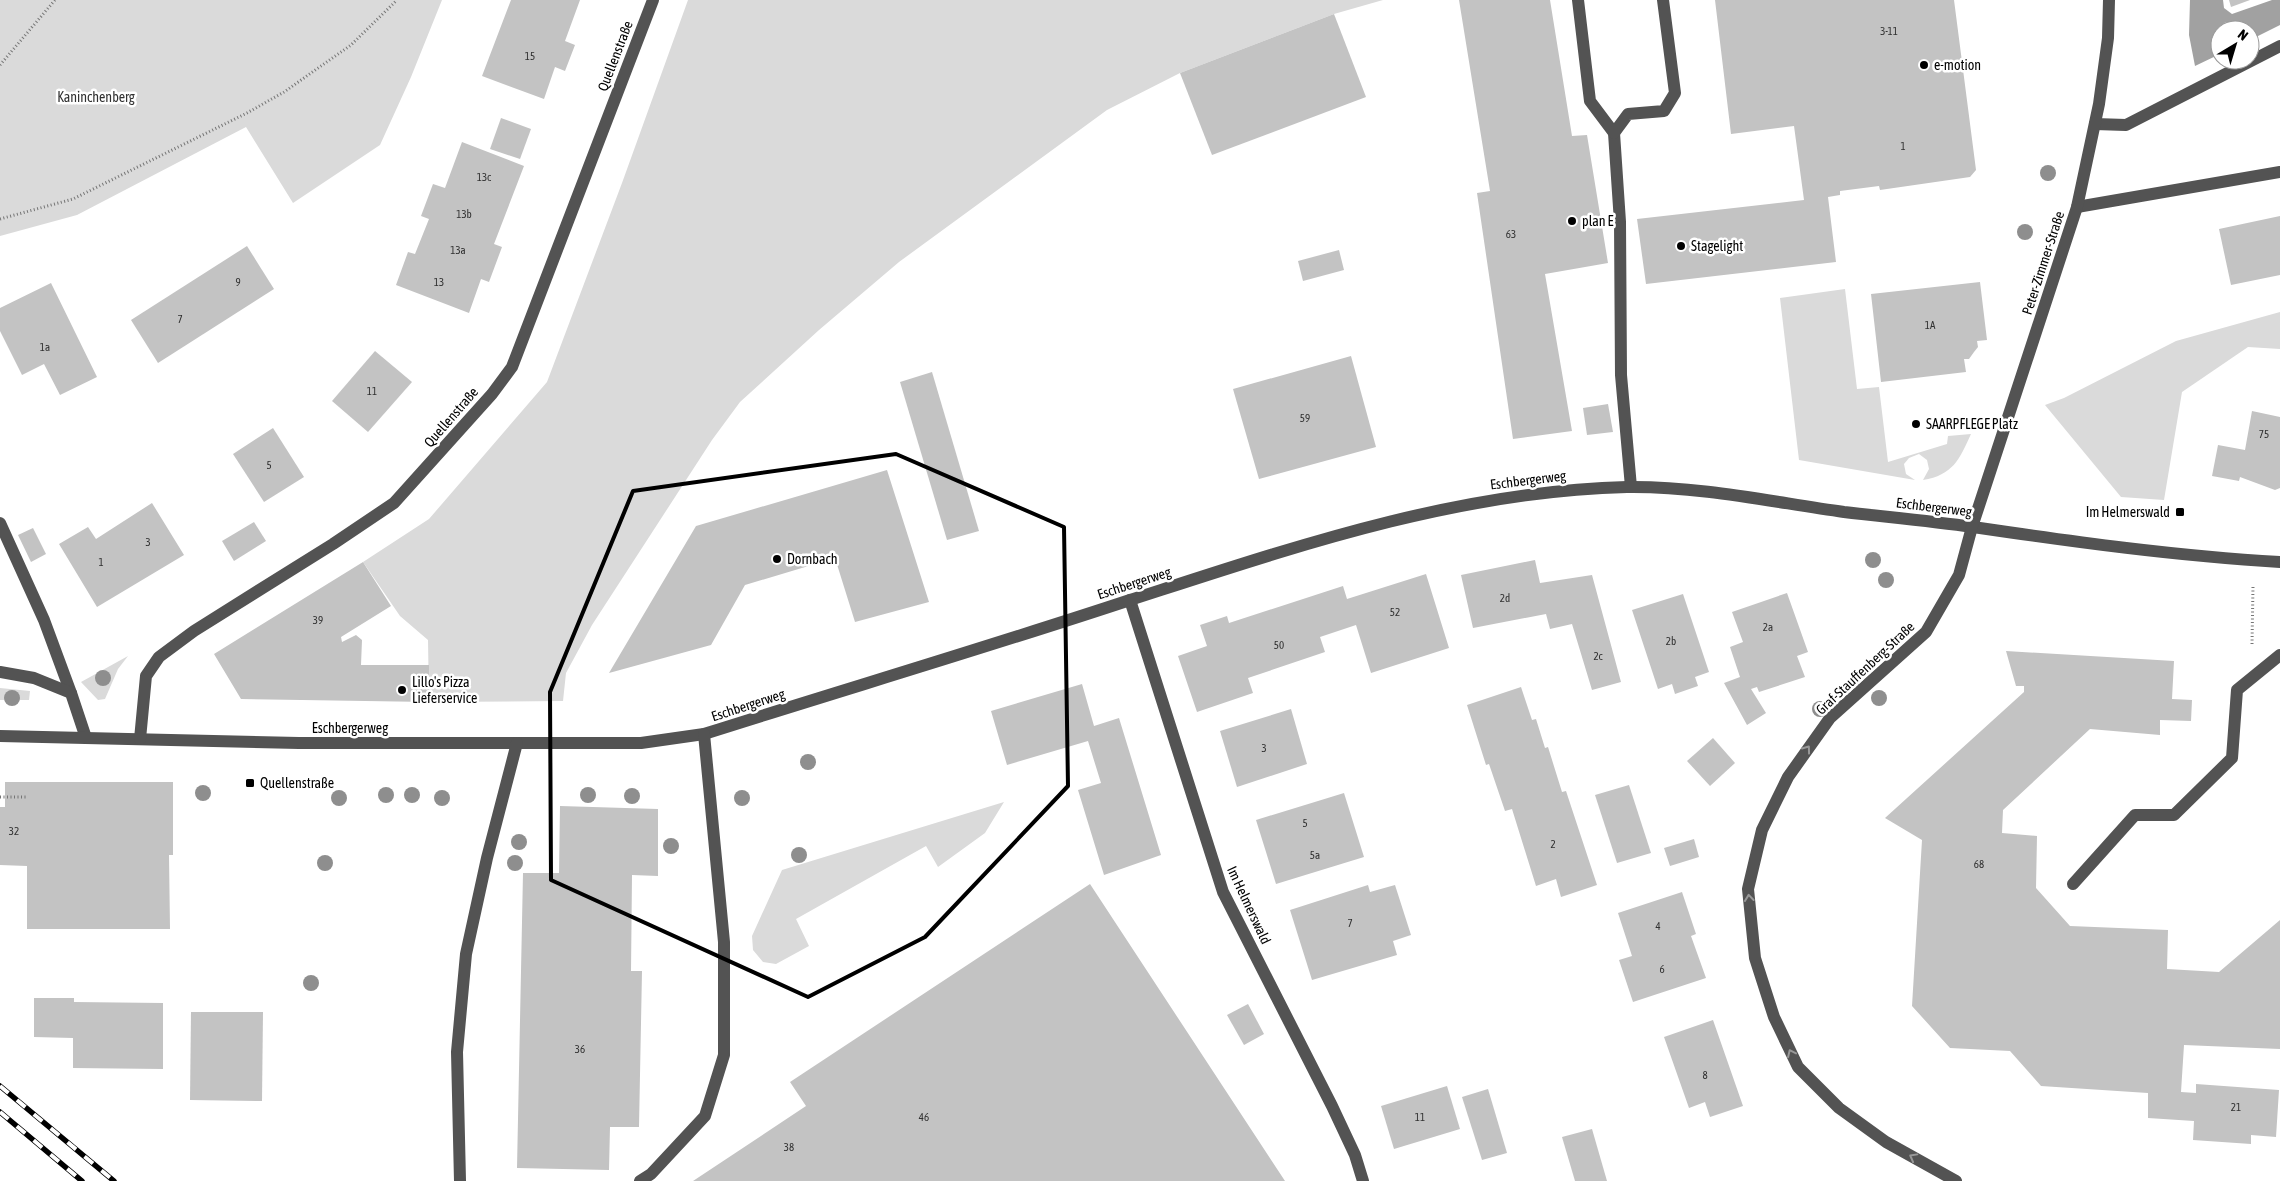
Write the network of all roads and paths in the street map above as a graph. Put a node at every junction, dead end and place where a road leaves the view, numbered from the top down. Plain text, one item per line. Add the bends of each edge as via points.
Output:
1 (55, 0) edge
2 (396, 0) edge
3 (653, 0) edge
4 (1578, 0) edge
5 (1663, 0) edge
6 (2109, 0) edge
7 (2280, 46) edge
8 (0, 66) edge
9 (2095, 124) junction
10 (1614, 133) junction
11 (2280, 172) edge
12 (2077, 207) junction
13 (0, 219) edge
14 (1631, 487) junction
15 (0, 523) edge
16 (1972, 527) junction
17 (2280, 562) edge
18 (1130, 600) junction
19 (2253, 600) dead end
20 (2252, 639) dead end
21 (2280, 655) edge
22 (0, 672) edge
23 (71, 693) junction
24 (704, 734) junction
25 (0, 736) edge
26 (86, 738) junction
27 (140, 739) junction
28 (516, 743) junction
29 (27, 796) dead end
30 (0, 797) edge
31 (2074, 884) dead end
32 (460, 1181) edge
33 (640, 1181) edge
34 (1363, 1181) edge
35 (1956, 1181) edge

1 - 8 path
2 - 13 path via 351,45 284,92 247,113 73,199
3 - 27 street, Quellenstraße via 512,367 492,394 394,503 194,631 159,657 146,676
4 - 10 street via 1590,101
5 - 10 street via 1675,94 1664,111 1628,114
6 - 9 street, Peter-Zimmer-Straße via 2108,38
7 - 9 street via 2126,125
9 - 12 street, Peter-Zimmer-Straße
10 - 14 street via 1620,222 1621,375
11 - 12 street
12 - 16 street, Peter-Zimmer-Straße
14 - 16 street, Eschbergerweg via 1690,489
14 - 18 street, Eschbergerweg via 1563,490 1494,499 1420,514 1203,575
15 - 23 street via 44,620
16 - 17 street, Eschbergerweg via 2088,543
35 -> 16 street, Graf-Stauffenberg-Straße via 1886,1142 1839,1108 1798,1067 1774,1017 1755,958 1748,889 1762,830 1788,777 1830,718 1926,632 1959,575
18 - 24 street, Eschbergerweg
18 - 34 street, Im Helmerswald via 1223,892 1332,1106 1355,1155
19 - 20 path
21 - 31 street via 2236,690 2232,758 2174,815 2135,815
22 - 23 street via 34,678
23 - 26 street
24 - 28 street, Eschbergerweg via 641,743
24 - 33 street via 724,942 724,1055 705,1116 651,1174
25 - 26 street, Eschbergerweg
26 - 27 street, Eschbergerweg
27 - 28 street, Eschbergerweg
28 - 32 street via 486,858 466,954 457,1052
29 - 30 path

